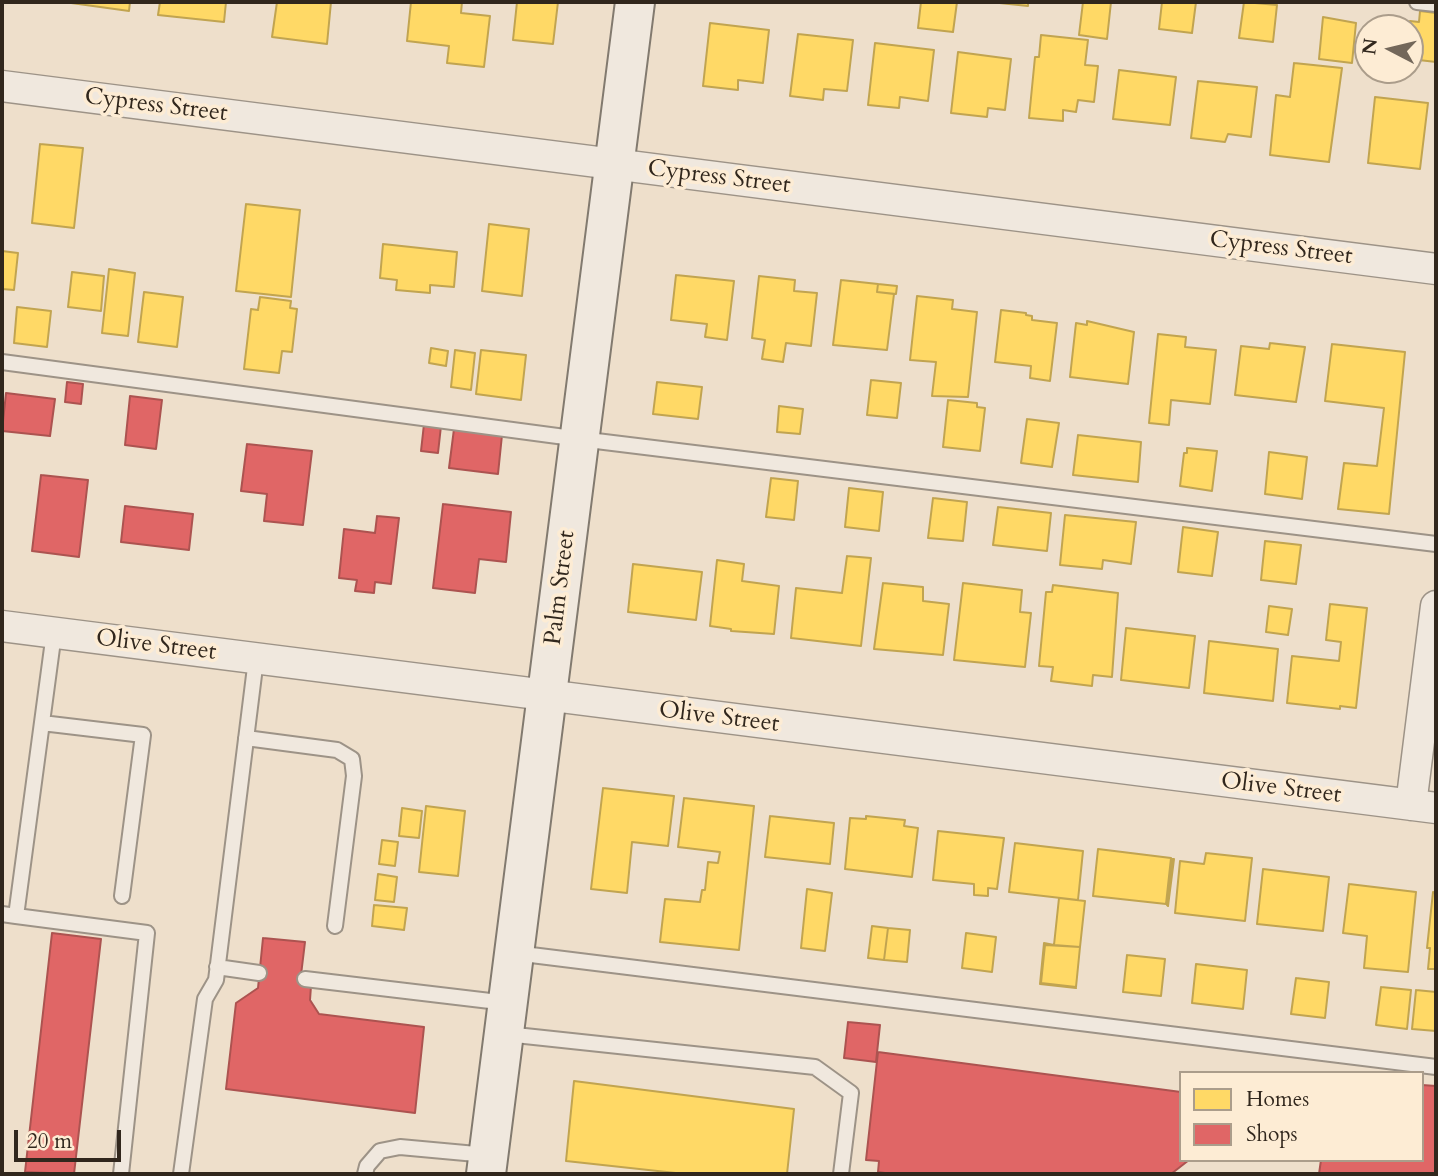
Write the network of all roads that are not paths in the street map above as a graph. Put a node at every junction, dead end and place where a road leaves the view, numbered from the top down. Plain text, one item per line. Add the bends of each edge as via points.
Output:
1 (635, 2) edge
2 (1417, 2) edge
3 (1436, 4) edge
4 (2, 86) edge
5 (614, 165) junction
6 (1436, 269) edge
7 (2, 362) edge
8 (580, 439) junction
9 (1436, 544) edge
10 (1436, 606) edge
11 (2, 626) edge
12 (54, 633) junction
13 (257, 659) junction
14 (547, 696) junction
15 (42, 723) junction
16 (246, 738) junction
17 (1424, 806) edge
18 (122, 896) dead end
19 (9, 915) edge
20 (335, 926) dead end
21 (514, 953) junction
22 (218, 967) junction
23 (259, 973) dead end
24 (305, 979) dead end
25 (506, 1018) junction
26 (1436, 1067) edge
27 (487, 1165) edge
28 (121, 1174) edge
29 (181, 1174) edge
30 (365, 1174) edge
31 (841, 1174) edge

1 - 5 street, Palm Street
2 - 3 lane
4 - 5 street, Cypress Street
5 - 6 street, Cypress Street
5 - 8 street, Palm Street
7 - 8 lane
8 - 9 lane
8 - 14 street, Palm Street
10 - 17 street
11 - 12 street, Olive Street
12 - 13 street, Olive Street
12 - 15 lane
13 - 14 street, Olive Street
13 - 16 lane
14 - 17 street, Olive Street
14 - 21 street, Palm Street
15 - 18 lane via 142,735
15 - 19 lane
16 - 20 lane via 337,750 352,759 354,776
16 - 22 lane
19 - 28 lane via 147,933
21 - 25 street, Palm Street
21 - 26 lane
22 - 23 lane
22 - 29 lane via 205,999
24 - 25 lane
25 - 27 street, Palm Street
25 - 31 lane via 814,1067 850,1093
27 - 30 lane via 400,1147 380,1151

